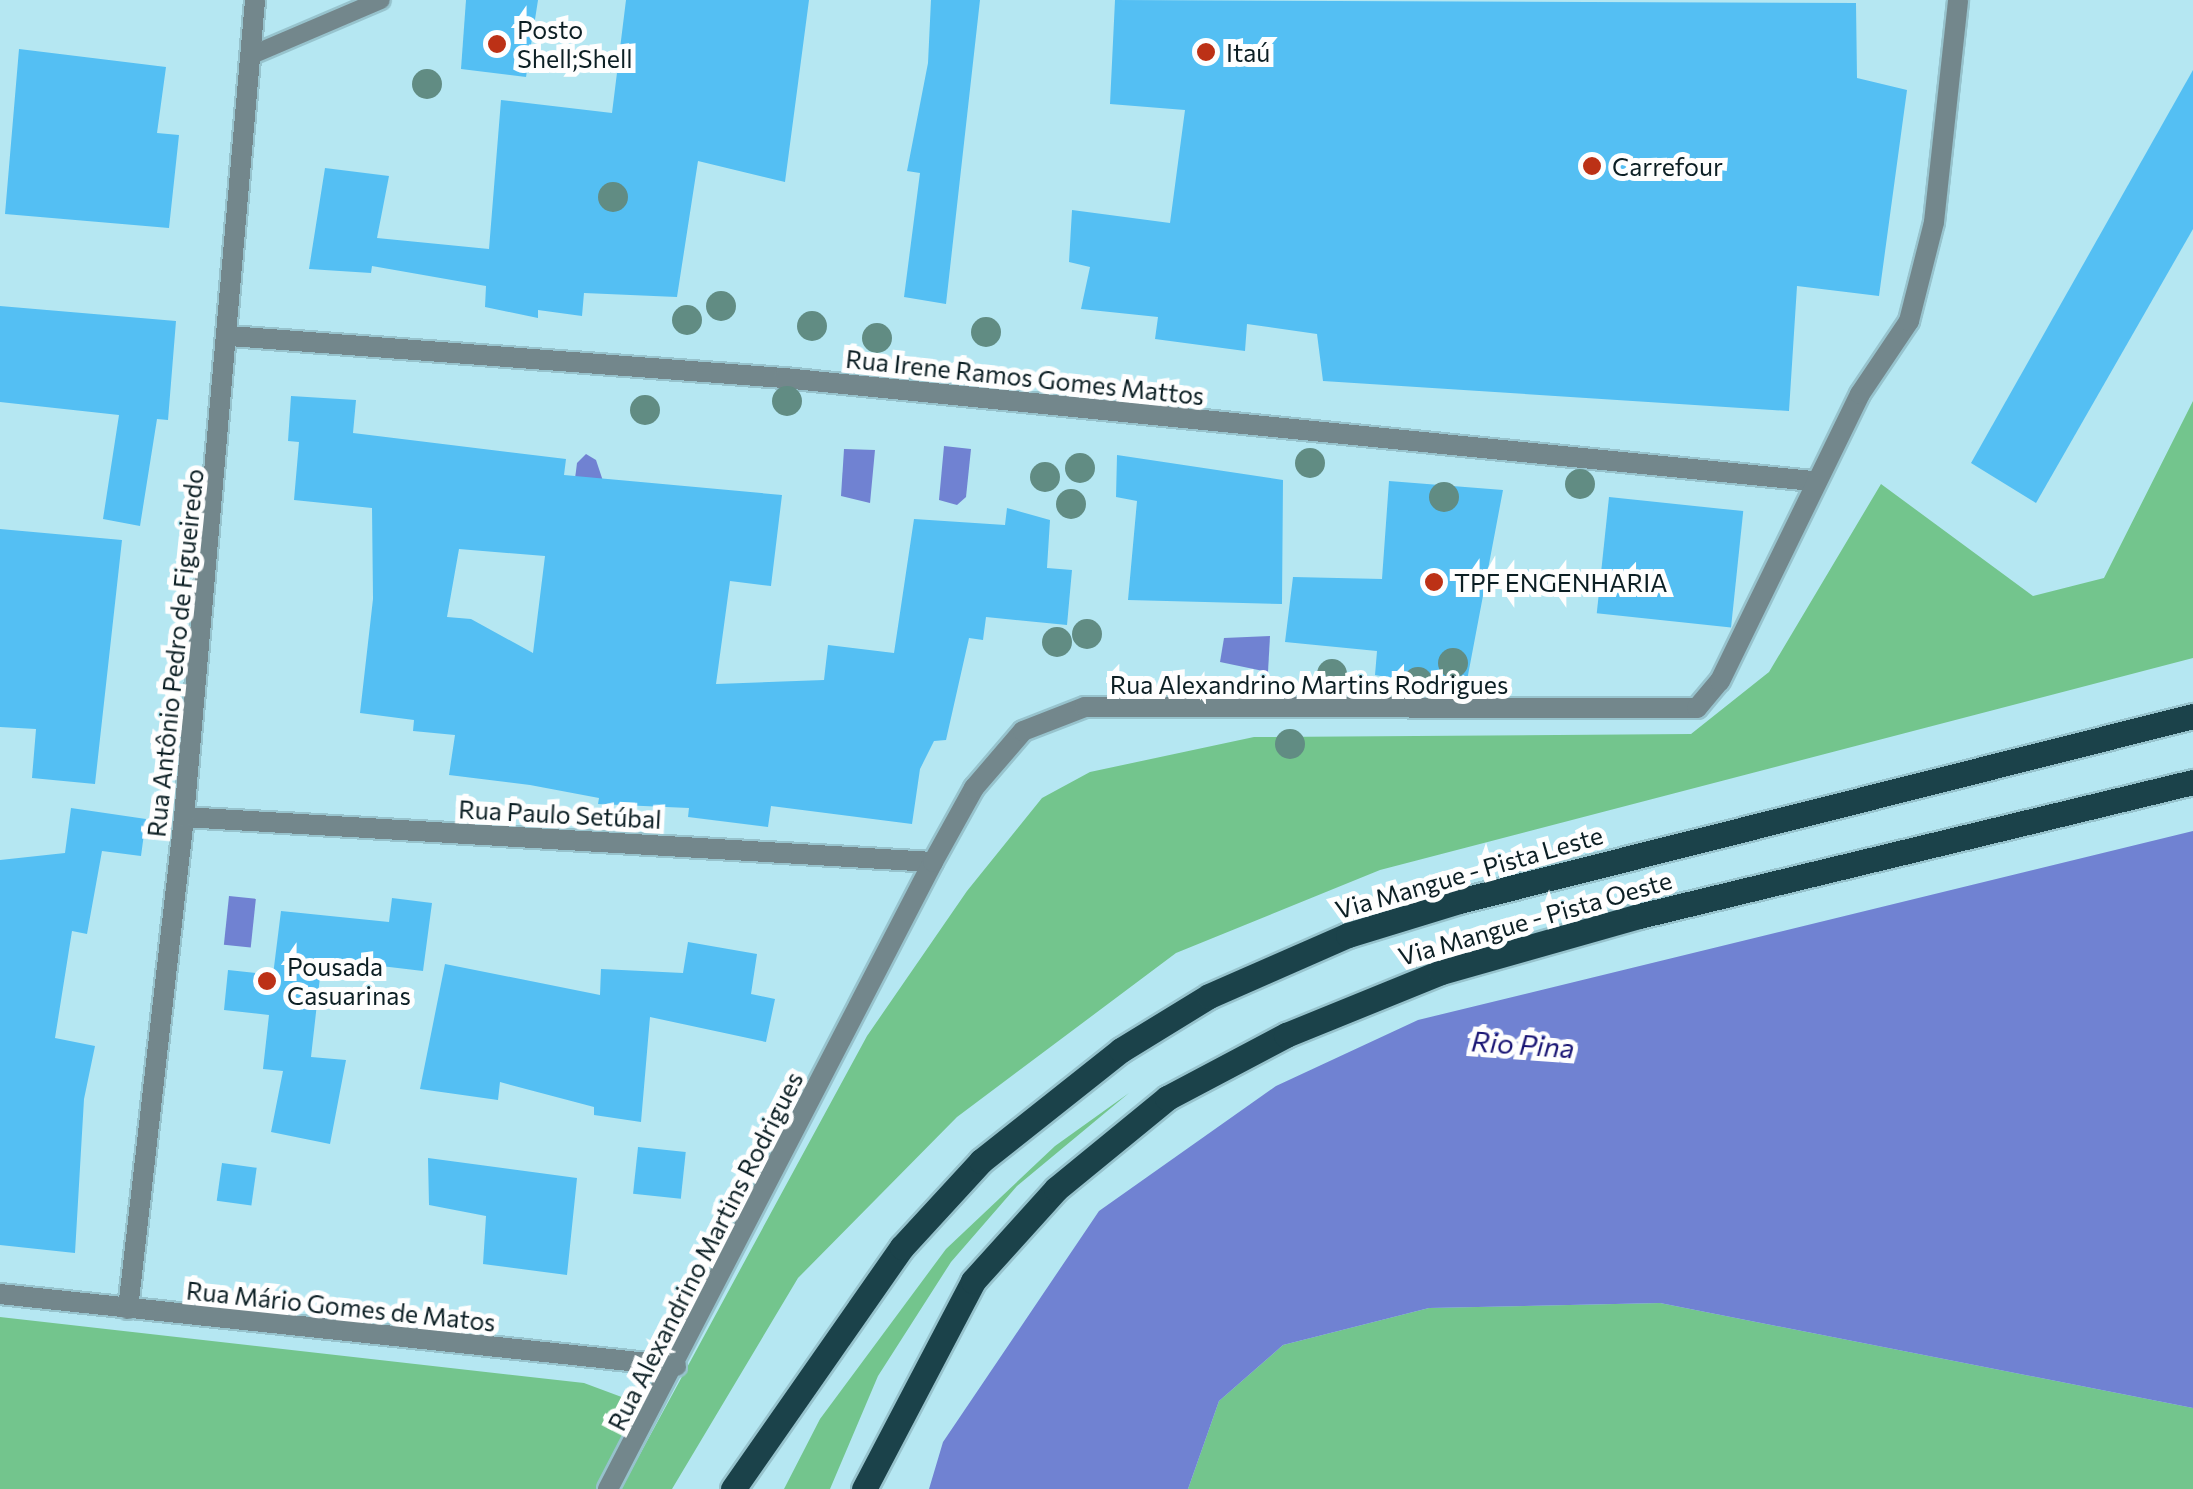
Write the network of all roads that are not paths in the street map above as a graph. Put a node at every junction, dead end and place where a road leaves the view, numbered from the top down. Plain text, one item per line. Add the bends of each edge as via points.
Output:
1 (255, 0) edge
2 (381, 0) edge
3 (1958, 0) edge
4 (252, 55) junction
5 (230, 336) junction
6 (1813, 481) junction
7 (2193, 716) edge
8 (2193, 782) edge
9 (184, 816) junction
10 (933, 862) junction
11 (0, 1294) edge
12 (128, 1309) junction
13 (676, 1366) junction
14 (758, 1446) junction
15 (608, 1489) edge
16 (732, 1489) edge
17 (742, 1489) edge
18 (864, 1489) edge

1 - 4 street, Rua Antônio Pedro de Figueiredo
2 - 4 lane
3 - 6 street, Rua Alexandrino Martins Rodrigues via 1934,222 1909,321
4 - 5 street, Rua Antônio Pedro de Figueiredo
5 - 6 street, Rua Irene Ramos Gomes Mattos via 784,378
5 - 9 street, Rua Antônio Pedro de Figueiredo
6 - 10 street, Rua Alexandrino Martins Rodrigues via 1720,681 1697,708 1084,707 1024,731 974,788
7 - 14 main road, Via Mangue - Pista Leste via 1459,901 1348,934 1209,996 1120,1050 982,1161 902,1247
8 - 18 main road, Via Mangue - Pista Oeste via 1639,916 1441,972 1286,1035 1167,1098 1056,1188 973,1281
9 - 10 street, Rua Paulo Setúbal
9 - 12 street, Rua Antônio Pedro de Figueiredo
10 - 13 street, Rua Alexandrino Martins Rodrigues
11 - 12 street, Rua Mário Gomes de Matos
12 - 13 street, Rua Mário Gomes de Matos
13 - 15 street, Rua Alexandrino Martins Rodrigues
14 - 16 main road, Via Mangue - Pista Leste
14 - 17 main road

